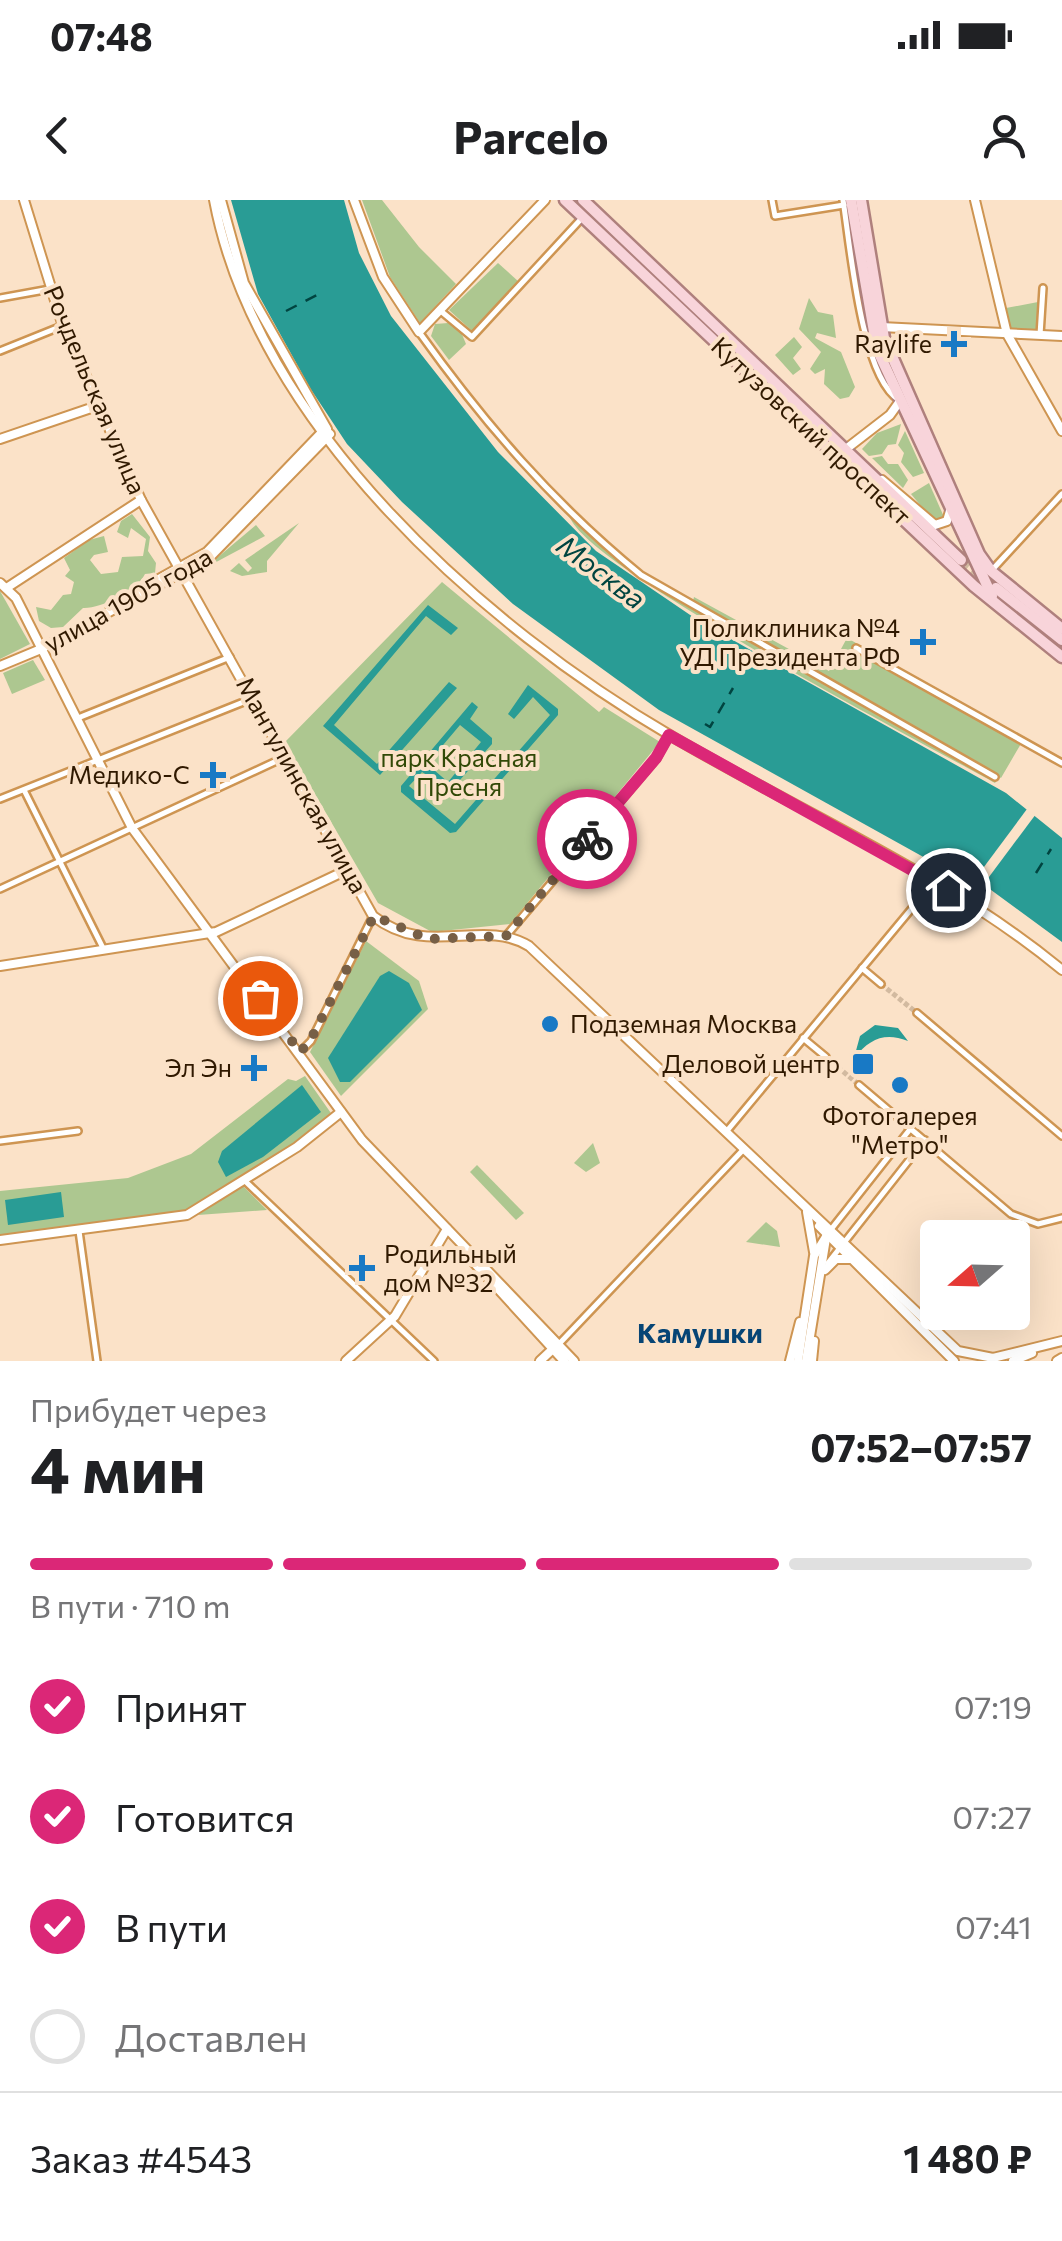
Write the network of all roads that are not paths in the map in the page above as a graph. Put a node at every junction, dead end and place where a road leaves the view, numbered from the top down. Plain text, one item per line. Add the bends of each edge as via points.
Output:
1 (24, 200) edge
2 (217, 200) edge
3 (354, 200) edge
4 (545, 200) edge
5 (565, 200) edge
6 (772, 200) edge
7 (861, 200) edge
8 (975, 200) edge
9 (846, 202) edge
10 (589, 206) edge
11 (50, 288) junction
12 (1043, 288) dead end
13 (0, 298) edge
14 (442, 312) junction
15 (63, 326) junction
16 (876, 327) junction
17 (419, 332) junction
18 (1006, 334) junction
19 (1040, 335) junction
20 (1062, 336) edge
21 (0, 351) edge
22 (900, 401) junction
23 (97, 406) junction
24 (884, 420) junction
25 (911, 424) junction
26 (1062, 431) edge
27 (326, 434) junction
28 (0, 439) edge
29 (846, 449) junction
30 (872, 474) junction
31 (1062, 494) edge
32 (142, 500) junction
33 (949, 506) junction
34 (965, 556) junction
35 (182, 569) junction
36 (990, 571) junction
37 (4, 585) edge
38 (996, 588) tunnel mouth
39 (1008, 615) junction
40 (1062, 629) edge
41 (1062, 640) edge
42 (40, 647) junction
43 (856, 648) dead end
44 (232, 656) junction
45 (1062, 657) edge
46 (0, 664) edge
47 (254, 698) junction
48 (75, 719) junction
49 (669, 735) junction
50 (285, 757) junction
51 (96, 761) junction
52 (1062, 763) edge
53 (995, 776) dead end
54 (24, 789) junction
55 (0, 798) edge
56 (132, 828) junction
57 (60, 862) junction
58 (349, 870) junction
59 (933, 883) junction
60 (0, 889) edge
61 (374, 916) junction
62 (212, 933) junction
63 (506, 936) junction
64 (102, 948) junction
65 (0, 966) edge
66 (862, 968) junction
67 (1062, 970) edge
68 (882, 984) tunnel mouth
69 (917, 1013) tunnel mouth
70 (803, 1038) junction
71 (300, 1052) junction
72 (826, 1057) tunnel mouth
73 (860, 1085) tunnel mouth
74 (341, 1112) junction
75 (911, 1128) junction
76 (78, 1131) dead end
77 (726, 1132) junction
78 (1062, 1136) edge
79 (925, 1140) junction
80 (0, 1141) edge
81 (744, 1150) junction
82 (244, 1180) junction
83 (806, 1209) junction
84 (1062, 1218) edge
85 (79, 1230) junction
86 (447, 1230) junction
87 (833, 1236) junction
88 (0, 1240) edge
89 (852, 1260) junction
90 (813, 1261) junction
91 (826, 1267) junction
92 (820, 1284) junction
93 (813, 1295) junction
94 (391, 1321) junction
95 (1062, 1341) edge
96 (1050, 1345) junction
97 (556, 1346) junction
98 (804, 1350) junction
99 (952, 1360) edge
100 (991, 1360) edge
101 (98, 1361) edge
102 (346, 1361) edge
103 (434, 1361) edge
104 (540, 1361) edge
105 (564, 1361) edge
106 (575, 1361) edge
107 (794, 1361) edge
108 (809, 1361) edge
109 (1013, 1361) edge

1 - 11 street, Рочдельская улица
2 - 27 street via 237,286
3 - 17 street via 382,277
4 - 14 street
5 - 10 main road, Кутузовский проспект
6 - 9 street via 775,216
7 - 16 main road
8 - 18 street
9 - 16 main road
9 - 22 street via 861,322 889,392
10 - 14 street via 472,337
10 - 29 main road, Кутузовский проспект
10 - 39 main road, Кутузовский проспект
11 - 13 street
11 - 15 street, Рочдельская улица
12 - 19 street
14 - 17 street
15 - 21 street
15 - 23 street, Рочдельская улица
16 - 18 street
16 - 22 main road
16 - 36 main road
17 - 53 street via 491,430 641,575
18 - 19 street
18 - 26 street
19 - 20 street
22 - 24 street
22 - 25 main road
23 - 28 street
23 - 32 street, Рочдельская улица
24 - 25 street via 900,416
24 - 29 street
25 - 33 main road
27 - 35 street, улица 1905 года via 234,537
27 - 49 street via 428,550 550,655
29 - 30 main road, Кутузовский проспект
30 - 33 street via 935,526 949,519
30 - 34 main road, Кутузовский проспект
31 - 36 street
32 - 35 street, Рочдельская улица
32 - 37 street
33 - 34 main road
34 - 39 main road
35 - 42 street, улица 1905 года
35 - 44 street, Мантулинская улица
36 - 40 main road
37 - 42 street
38 - 41 main road
39 - 45 main road, Кутузовский проспект
42 - 46 street, улица 1905 года
42 - 48 street
43 - 52 street
44 - 47 street, Мантулинская улица
44 - 48 street
47 - 50 street, Мантулинская улица
47 - 51 street
48 - 51 street
49 - 59 street
49 - 63 street
50 - 56 street
50 - 58 street, Мантулинская улица
51 - 54 street
51 - 56 street
54 - 55 street
54 - 57 street
56 - 57 street
56 - 62 street
57 - 60 street
57 - 64 street
58 - 61 street, Мантулинская улица
58 - 62 street
59 - 66 street
59 - 67 street
61 - 63 street via 428,939
61 - 71 street, Мантулинская улица
62 - 64 street
62 - 71 street
63 - 77 street via 548,963
64 - 65 street
66 - 68 street
66 - 70 street
69 - 78 street
70 - 72 street
70 - 77 street
71 - 74 street
73 - 75 street
74 - 82 street
74 - 86 street
75 - 79 street
75 - 87 street
76 - 80 street
77 - 81 street
79 - 84 street via 1011,1214 1038,1224
79 - 87 street
81 - 83 street
81 - 97 street
82 - 85 street via 187,1215
82 - 94 street
83 - 87 street
83 - 90 street
85 - 88 street
85 - 101 street
86 - 94 street
86 - 97 street
87 - 89 street
87 - 90 street
87 - 91 street
87 - 92 street
87 - 100 street via 958,1351
89 - 91 street via 840,1257
89 - 99 street
90 - 93 street
91 - 92 street
92 - 93 street
93 - 98 street
93 - 107 street
93 - 108 street
94 - 102 street
94 - 103 street
95 - 96 street
96 - 100 street
96 - 109 street
97 - 104 street
97 - 105 street
97 - 106 street
98 - 107 street
98 - 108 street

